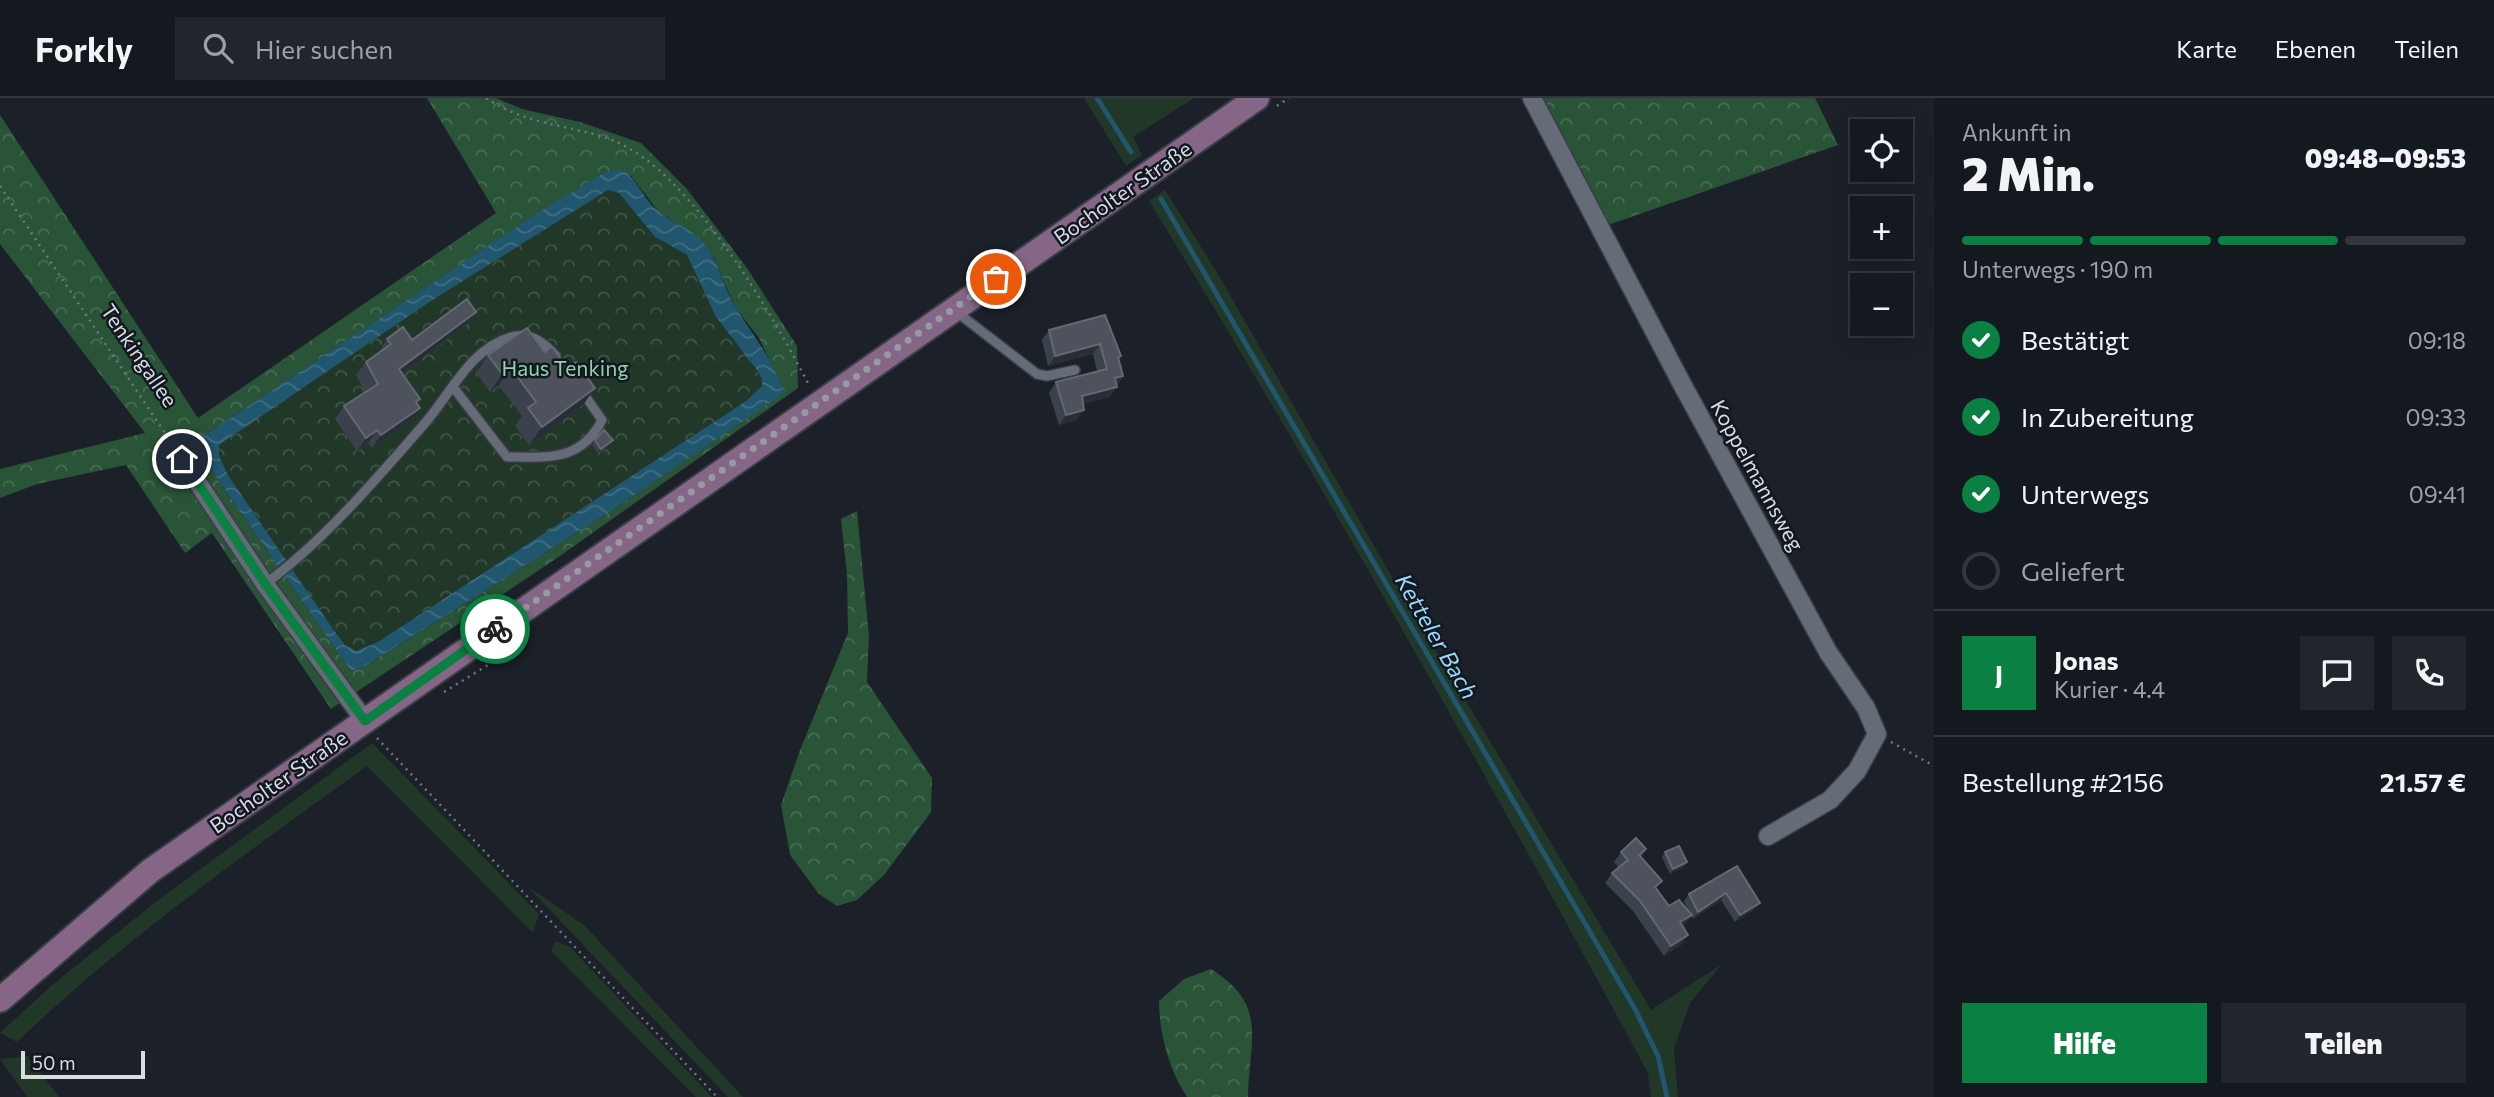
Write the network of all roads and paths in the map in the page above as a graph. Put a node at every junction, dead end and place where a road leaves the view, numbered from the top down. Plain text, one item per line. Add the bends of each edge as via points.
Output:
1 (486, 98) edge
2 (1257, 98) edge
3 (1532, 98) edge
4 (0, 186) edge
5 (953, 309) junction
6 (561, 362) edge
7 (1075, 370) dead end
8 (575, 382) edge
9 (453, 387) junction
10 (817, 403) junction
11 (182, 459) joint
12 (271, 580) junction
13 (365, 721) junction
14 (1877, 734) junction
15 (1934, 766) edge
16 (1768, 836) dead end
17 (0, 1000) edge
18 (717, 1097) edge

1 - 10 path via 509,113 612,140 648,159 674,184 741,269
2 - 5 main road, Bocholter Straße
3 - 14 street, Koppelmannsweg via 1682,384
4 - 11 path, Tenkingallee
5 - 7 lane via 1037,374
5 - 10 main road, Bocholter Straße
6 - 9 lane via 533,337 511,336 471,363
8 - 9 lane via 601,420 579,448 561,457 507,457
9 - 12 lane via 296,562
10 - 13 main road, Bocholter Straße
11 - 12 street
12 - 13 street
13 - 17 main road, Bocholter Straße via 150,871
13 - 18 path via 505,877
14 - 15 path
14 - 16 street via 1857,771 1829,800

